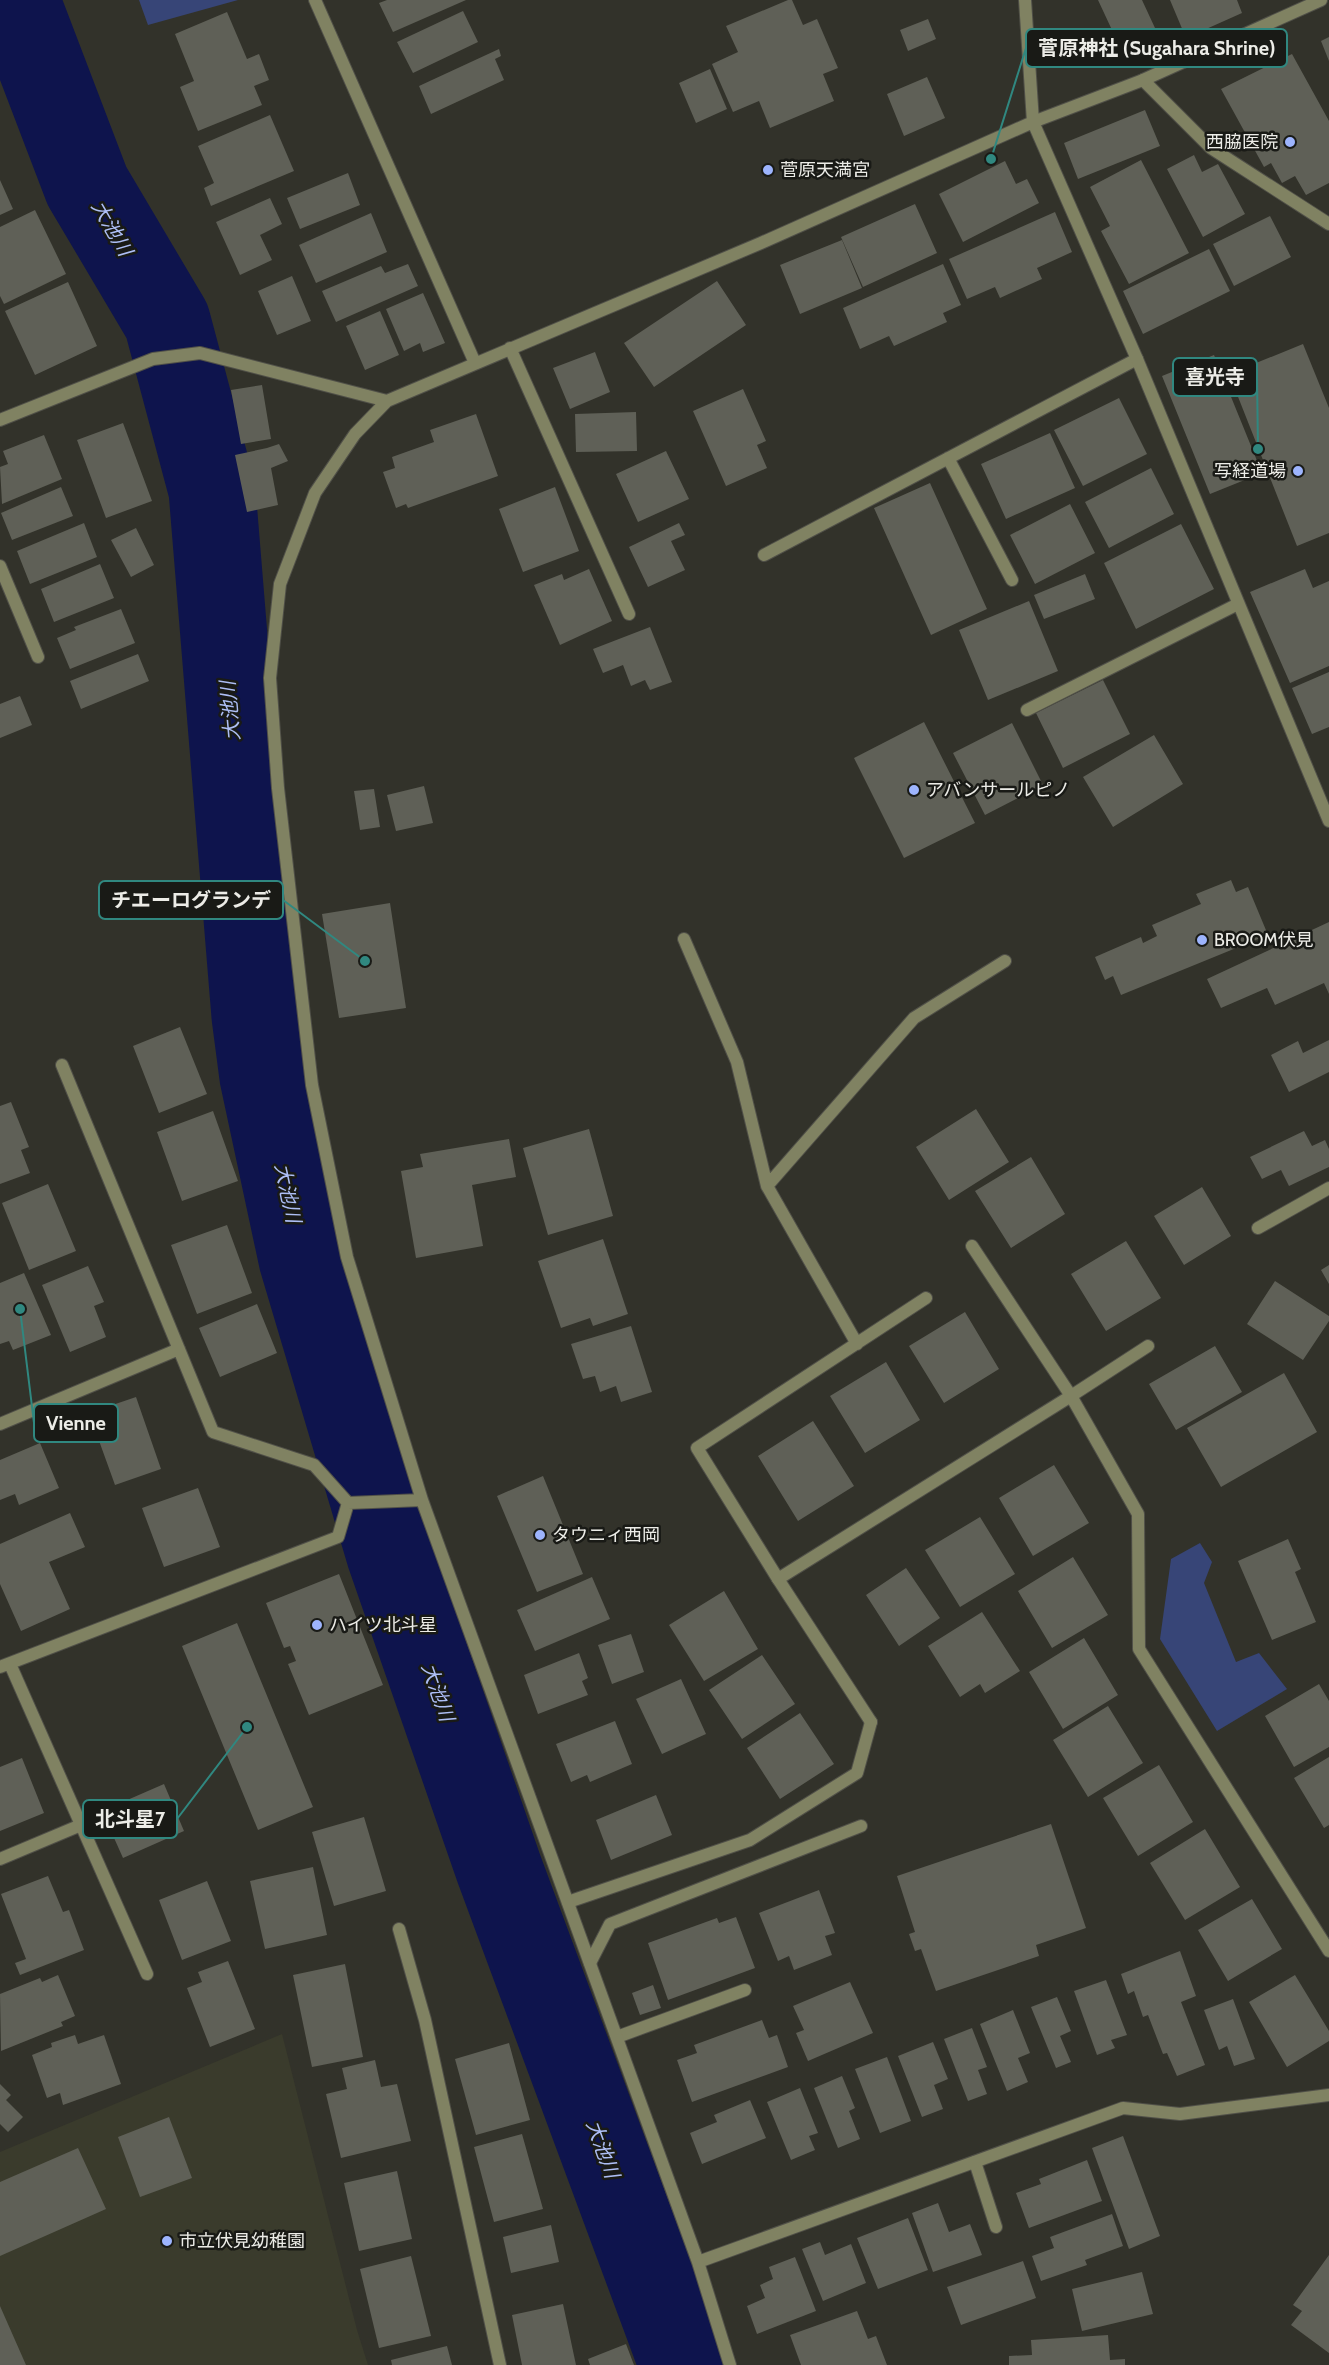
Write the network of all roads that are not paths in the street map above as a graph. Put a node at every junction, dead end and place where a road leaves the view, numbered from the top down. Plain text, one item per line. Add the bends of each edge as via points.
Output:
1 (315, 0) edge
2 (1025, 0) edge
3 (1321, 0) edge
4 (1143, 80) junction
5 (1033, 122) junction
6 (1329, 224) edge
7 (510, 348) junction
8 (1137, 359) junction
9 (476, 363) junction
10 (387, 401) junction
11 (0, 420) edge
12 (948, 458) junction
13 (764, 555) dead end
14 (0, 566) edge
15 (1012, 580) dead end
16 (1238, 604) junction
17 (629, 614) dead end
18 (38, 657) dead end
19 (1027, 710) dead end
20 (1329, 821) edge
21 (684, 939) dead end
22 (1005, 962) dead end
23 (62, 1065) dead end
24 (766, 1186) junction
25 (1329, 1188) edge
26 (1258, 1228) dead end
27 (972, 1246) dead end
28 (926, 1298) dead end
29 (857, 1344) junction
30 (1148, 1346) dead end
31 (179, 1349) junction
32 (1071, 1396) junction
33 (0, 1424) edge
34 (422, 1500) junction
35 (348, 1503) junction
36 (778, 1579) junction
37 (5, 1666) edge
38 (81, 1825) junction
39 (861, 1827) dead end
40 (0, 1859) edge
41 (568, 1902) junction
42 (399, 1929) dead end
43 (1329, 1951) edge
44 (590, 1963) junction
45 (147, 1974) dead end
46 (745, 1990) dead end
47 (617, 2037) junction
48 (1329, 2095) edge
49 (975, 2162) junction
50 (996, 2227) dead end
51 (698, 2262) junction
52 (500, 2365) edge
53 (730, 2365) edge

1 - 9 street
2 - 5 street
3 - 4 street
4 - 5 street
4 - 6 street via 1211,148
5 - 7 street via 761,243
5 - 8 street
7 - 9 street
7 - 17 street
8 - 12 street
8 - 16 street
9 - 10 street
10 - 11 street via 200,353 153,358
10 - 34 street via 355,434 315,493 280,584 270,678 278,788 312,1084 347,1257
12 - 13 street
12 - 15 street
14 - 18 street
16 - 19 street
16 - 20 street
21 - 24 street via 737,1062
22 - 24 street via 914,1018
23 - 31 street
24 - 29 street
25 - 26 street
27 - 32 street
28 - 29 street
29 - 36 street via 697,1448
30 - 32 street
31 - 33 street
31 - 35 street via 213,1432 314,1466
32 - 36 street
32 - 43 street via 1138,1514 1139,1649
34 - 35 street
34 - 41 street
35 - 37 street via 338,1537
36 - 41 street via 871,1722 857,1773 750,1840
37 - 38 street
38 - 40 street
38 - 45 street
39 - 44 street via 610,1924
41 - 44 street
42 - 52 street via 425,2020
44 - 47 street
46 - 47 street
47 - 51 street
48 - 49 street via 1180,2114 1123,2108
49 - 50 street
49 - 51 street
51 - 53 street

